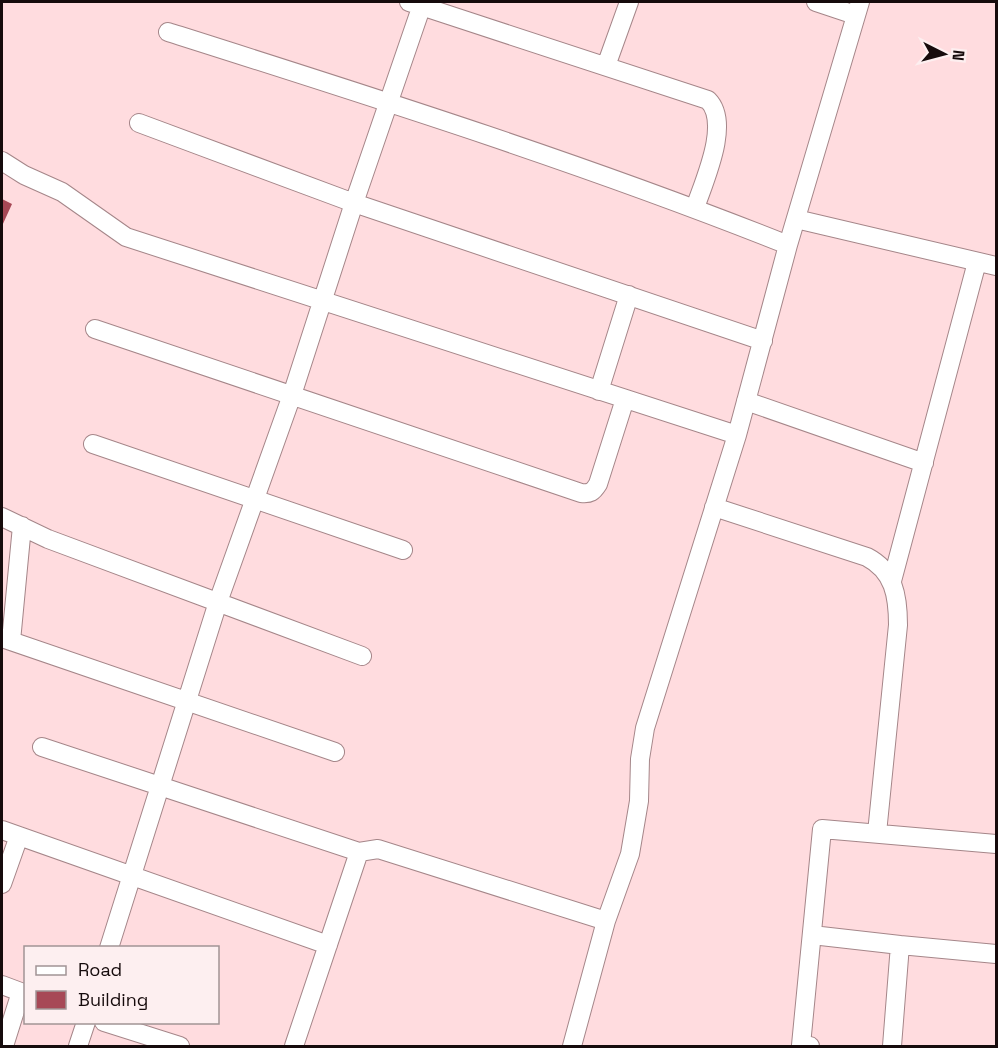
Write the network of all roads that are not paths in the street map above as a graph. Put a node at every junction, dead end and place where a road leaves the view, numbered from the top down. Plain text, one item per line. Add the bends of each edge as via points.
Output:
1 (629, 2) edge
2 (816, 2) edge
3 (418, 3) edge
4 (857, 8) edge
5 (168, 32) dead end
6 (606, 66) junction
7 (388, 102) junction
8 (139, 123) dead end
9 (2, 161) edge
10 (354, 203) junction
11 (695, 208) junction
12 (796, 219) junction
13 (788, 245) junction
14 (977, 262) junction
15 (996, 266) edge
16 (629, 295) junction
17 (322, 302) junction
18 (94, 330) dead end
19 (763, 341) junction
20 (599, 391) junction
21 (292, 395) junction
22 (625, 399) junction
23 (746, 401) junction
24 (737, 435) junction
25 (93, 444) dead end
26 (924, 463) junction
27 (255, 500) junction
28 (714, 507) junction
29 (2, 517) edge
30 (22, 526) junction
31 (403, 550) dead end
32 (892, 581) junction
33 (218, 602) junction
34 (6, 639) edge
35 (362, 656) dead end
36 (187, 700) junction
37 (42, 747) dead end
38 (335, 752) dead end
39 (160, 786) junction
40 (2, 830) edge
41 (877, 833) junction
42 (19, 836) junction
43 (996, 844) edge
44 (359, 852) junction
45 (132, 875) junction
46 (2, 884) edge
47 (606, 921) junction
48 (812, 935) junction
49 (328, 945) junction
50 (900, 945) junction
51 (110, 946) edge
52 (996, 954) edge
53 (2, 985) edge
54 (23, 993) edge
55 (86, 1024) edge
56 (107, 1024) edge
57 (4, 1047) edge
58 (78, 1047) edge
59 (180, 1047) edge
60 (294, 1047) edge
61 (572, 1047) edge
62 (810, 1047) edge
63 (892, 1047) edge

1 - 6 street
2 - 4 street
3 - 6 street
3 - 7 street
4 - 12 street
5 - 7 street
6 - 11 street via 702,98 712,105 718,130
7 - 10 street
7 - 11 street
8 - 10 street
9 - 17 street via 62,192 126,237
10 - 16 street
10 - 17 street
11 - 13 street
12 - 13 street
12 - 14 street
13 - 19 street
14 - 15 street
14 - 26 street
16 - 19 street
16 - 20 street
17 - 20 street
17 - 21 street
18 - 21 street
19 - 23 street
20 - 22 street
21 - 22 street via 587,494 598,484
21 - 27 street
22 - 24 street
23 - 24 street
23 - 26 street
24 - 28 street
25 - 27 street
26 - 32 street
27 - 31 street
27 - 33 street
28 - 32 street via 867,557 885,569
28 - 47 street via 645,728 630,854
29 - 30 street
30 - 33 street
30 - 34 street
32 - 41 street via 898,625
33 - 35 street
33 - 36 street
34 - 36 street
36 - 38 street
36 - 39 street
37 - 39 street
39 - 44 street
39 - 45 street
40 - 42 street
41 - 43 street
41 - 48 street via 822,829
42 - 45 street
42 - 46 street
44 - 47 street via 378,849
44 - 49 street
45 - 49 street
45 - 51 street
47 - 61 street
48 - 50 street
48 - 62 street via 801,1045
49 - 60 street
50 - 52 street
50 - 63 street
53 - 54 street
54 - 57 street
55 - 58 street
56 - 59 street

